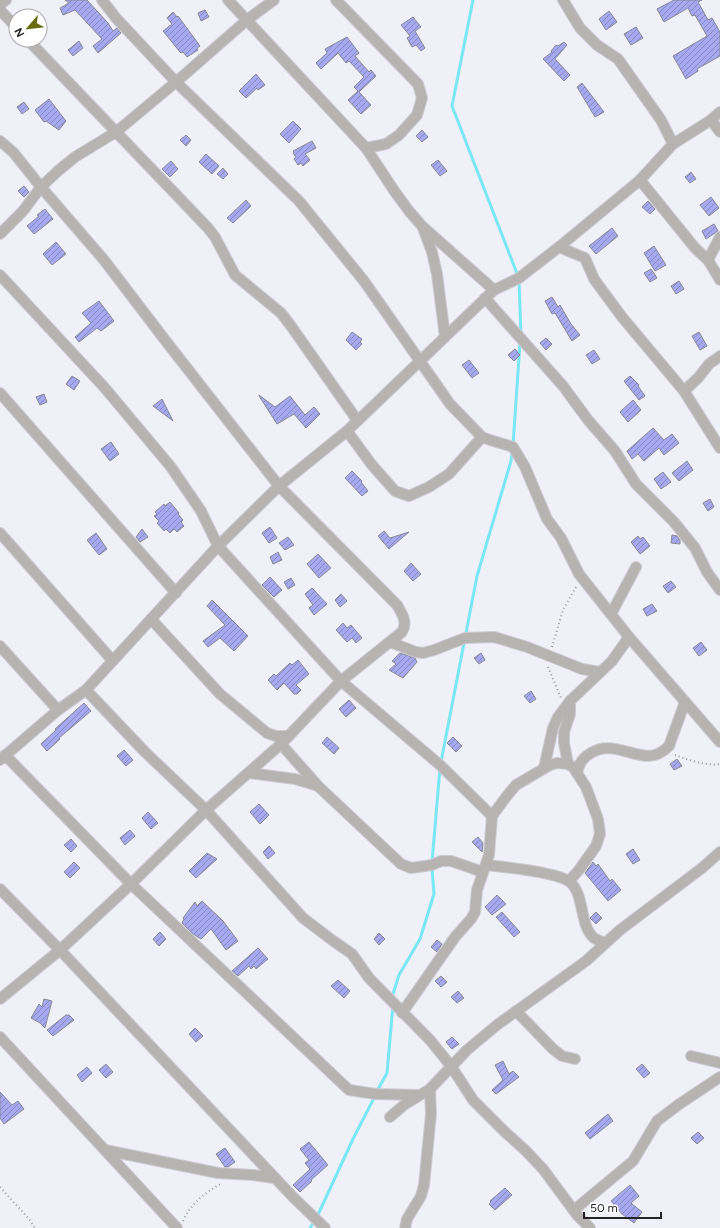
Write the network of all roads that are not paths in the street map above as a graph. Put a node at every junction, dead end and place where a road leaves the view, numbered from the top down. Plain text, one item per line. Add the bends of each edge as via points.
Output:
1 (6, 0) edge
2 (102, 0) edge
3 (228, 0) edge
4 (274, 0) edge
5 (336, 0) edge
6 (563, 0) edge
7 (0, 5) edge
8 (0, 10) edge
9 (8, 18) edge
10 (247, 20) junction
11 (36, 48) edge
12 (176, 82) junction
13 (720, 112) edge
14 (712, 120) junction
15 (116, 132) junction
16 (720, 132) edge
17 (0, 141) edge
18 (673, 144) junction
19 (366, 148) junction
20 (640, 180) junction
21 (41, 187) junction
22 (422, 226) junction
23 (0, 234) edge
24 (720, 237) edge
25 (559, 247) junction
26 (708, 260) junction
27 (0, 275) edge
28 (720, 280) edge
29 (494, 290) junction
30 (485, 298) junction
31 (445, 337) junction
32 (720, 356) edge
33 (420, 360) junction
34 (684, 391) junction
35 (0, 393) edge
36 (357, 420) junction
37 (347, 431) junction
38 (482, 437) junction
39 (720, 448) edge
40 (280, 486) junction
41 (0, 533) edge
42 (218, 546) junction
43 (636, 567) dead end
44 (720, 590) edge
45 (176, 593) junction
46 (611, 614) junction
47 (151, 619) junction
48 (629, 637) junction
49 (390, 642) junction
50 (0, 646) edge
51 (112, 660) junction
52 (600, 672) junction
53 (341, 681) junction
54 (86, 690) junction
55 (685, 702) junction
56 (568, 704) junction
57 (58, 710) junction
58 (289, 736) junction
59 (720, 742) edge
60 (282, 744) junction
61 (3, 757) edge
62 (568, 764) junction
63 (544, 768) junction
64 (577, 772) junction
65 (249, 773) junction
66 (318, 786) junction
67 (206, 810) junction
68 (492, 816) junction
69 (720, 852) edge
70 (484, 869) junction
71 (569, 882) junction
72 (131, 884) junction
73 (0, 889) edge
74 (605, 943) junction
75 (60, 950) junction
76 (0, 999) edge
77 (516, 1011) junction
78 (402, 1013) junction
79 (0, 1037) edge
80 (691, 1056) dead end
81 (575, 1059) dead end
82 (720, 1063) edge
83 (451, 1066) junction
84 (720, 1078) edge
85 (430, 1089) junction
86 (418, 1095) junction
87 (390, 1117) dead end
88 (105, 1150) junction
89 (274, 1178) junction
90 (574, 1210) junction
91 (180, 1224) edge
92 (325, 1228) edge
93 (405, 1228) edge
94 (590, 1228) edge

1 - 7 street
2 - 12 street
3 - 10 street
4 - 10 street
5 - 19 street via 418,84 422,98 417,115 399,134 386,144
6 - 18 street via 580,28 597,45 618,59 661,120
8 - 9 street
10 - 12 street
10 - 19 street
11 - 15 street
12 - 15 street
12 - 33 street via 299,201 364,281
13 - 14 street
14 - 16 street
14 - 18 street
15 - 21 street via 75,157
15 - 36 street via 215,237 235,275 281,313
17 - 21 street via 13,152
18 - 20 street
19 - 22 street via 395,192
20 - 25 street
20 - 26 street via 695,248
21 - 23 street via 23,211
21 - 40 street via 104,260
22 - 29 street
22 - 31 street via 437,274
24 - 26 street
25 - 29 street via 519,278
25 - 34 street via 585,258 594,279 622,317
26 - 28 street
27 - 42 street via 104,387 171,467 201,511
29 - 30 street
30 - 31 street
30 - 44 street via 563,386 615,451 636,484 674,522 695,548
31 - 33 street
32 - 34 street
33 - 36 street
33 - 38 street via 450,404
34 - 39 street
35 - 45 street
36 - 37 street
37 - 38 street via 372,465 395,490 409,496 449,474
37 - 40 street
38 - 46 street via 513,446 525,467 547,519 561,538 582,577
40 - 42 street
40 - 49 street via 397,605 404,619 404,628
41 - 51 street
42 - 45 street
42 - 53 street
43 - 46 street
45 - 47 street
46 - 48 street
47 - 51 street
47 - 58 street via 220,694 268,734
48 - 52 street via 612,661
48 - 55 street
49 - 52 street via 423,653 465,638 494,637 582,670
49 - 53 street
50 - 57 street
51 - 54 street
52 - 56 street
53 - 58 street
53 - 68 street via 440,765
54 - 57 street
54 - 67 street
55 - 59 street
55 - 64 street via 669,746 664,751 649,756 618,749 596,749 580,761
56 - 62 street via 570,714 564,732 564,743
56 - 63 street via 553,728
57 - 61 street
58 - 60 street
60 - 65 street
60 - 66 street
61 - 72 street
62 - 63 street via 557,763
62 - 64 street
63 - 68 street via 516,785
64 - 71 street via 586,787 598,819 600,834 596,846
65 - 66 street via 295,779
65 - 67 street
66 - 70 street via 401,864 411,868 452,861
67 - 72 street
67 - 78 street via 303,918 352,954 369,978
68 - 70 street via 489,855
69 - 74 street
70 - 71 street via 531,871 563,877
70 - 78 street via 477,890 475,912
71 - 74 street via 577,893 588,928 594,937
72 - 75 street
72 - 86 street via 349,1090 376,1094
73 - 75 street
74 - 77 street via 586,961
75 - 76 street
75 - 89 street
77 - 81 street via 553,1049 562,1056
77 - 83 street
78 - 83 street via 430,1040
79 - 88 street
80 - 82 street
83 - 85 street
83 - 90 street via 473,1100 543,1169
84 - 90 street via 678,1104 657,1121 633,1161
85 - 86 street
85 - 93 street via 431,1114 424,1185
86 - 87 street
88 - 89 street via 218,1173
88 - 91 street
89 - 92 street
90 - 94 street

